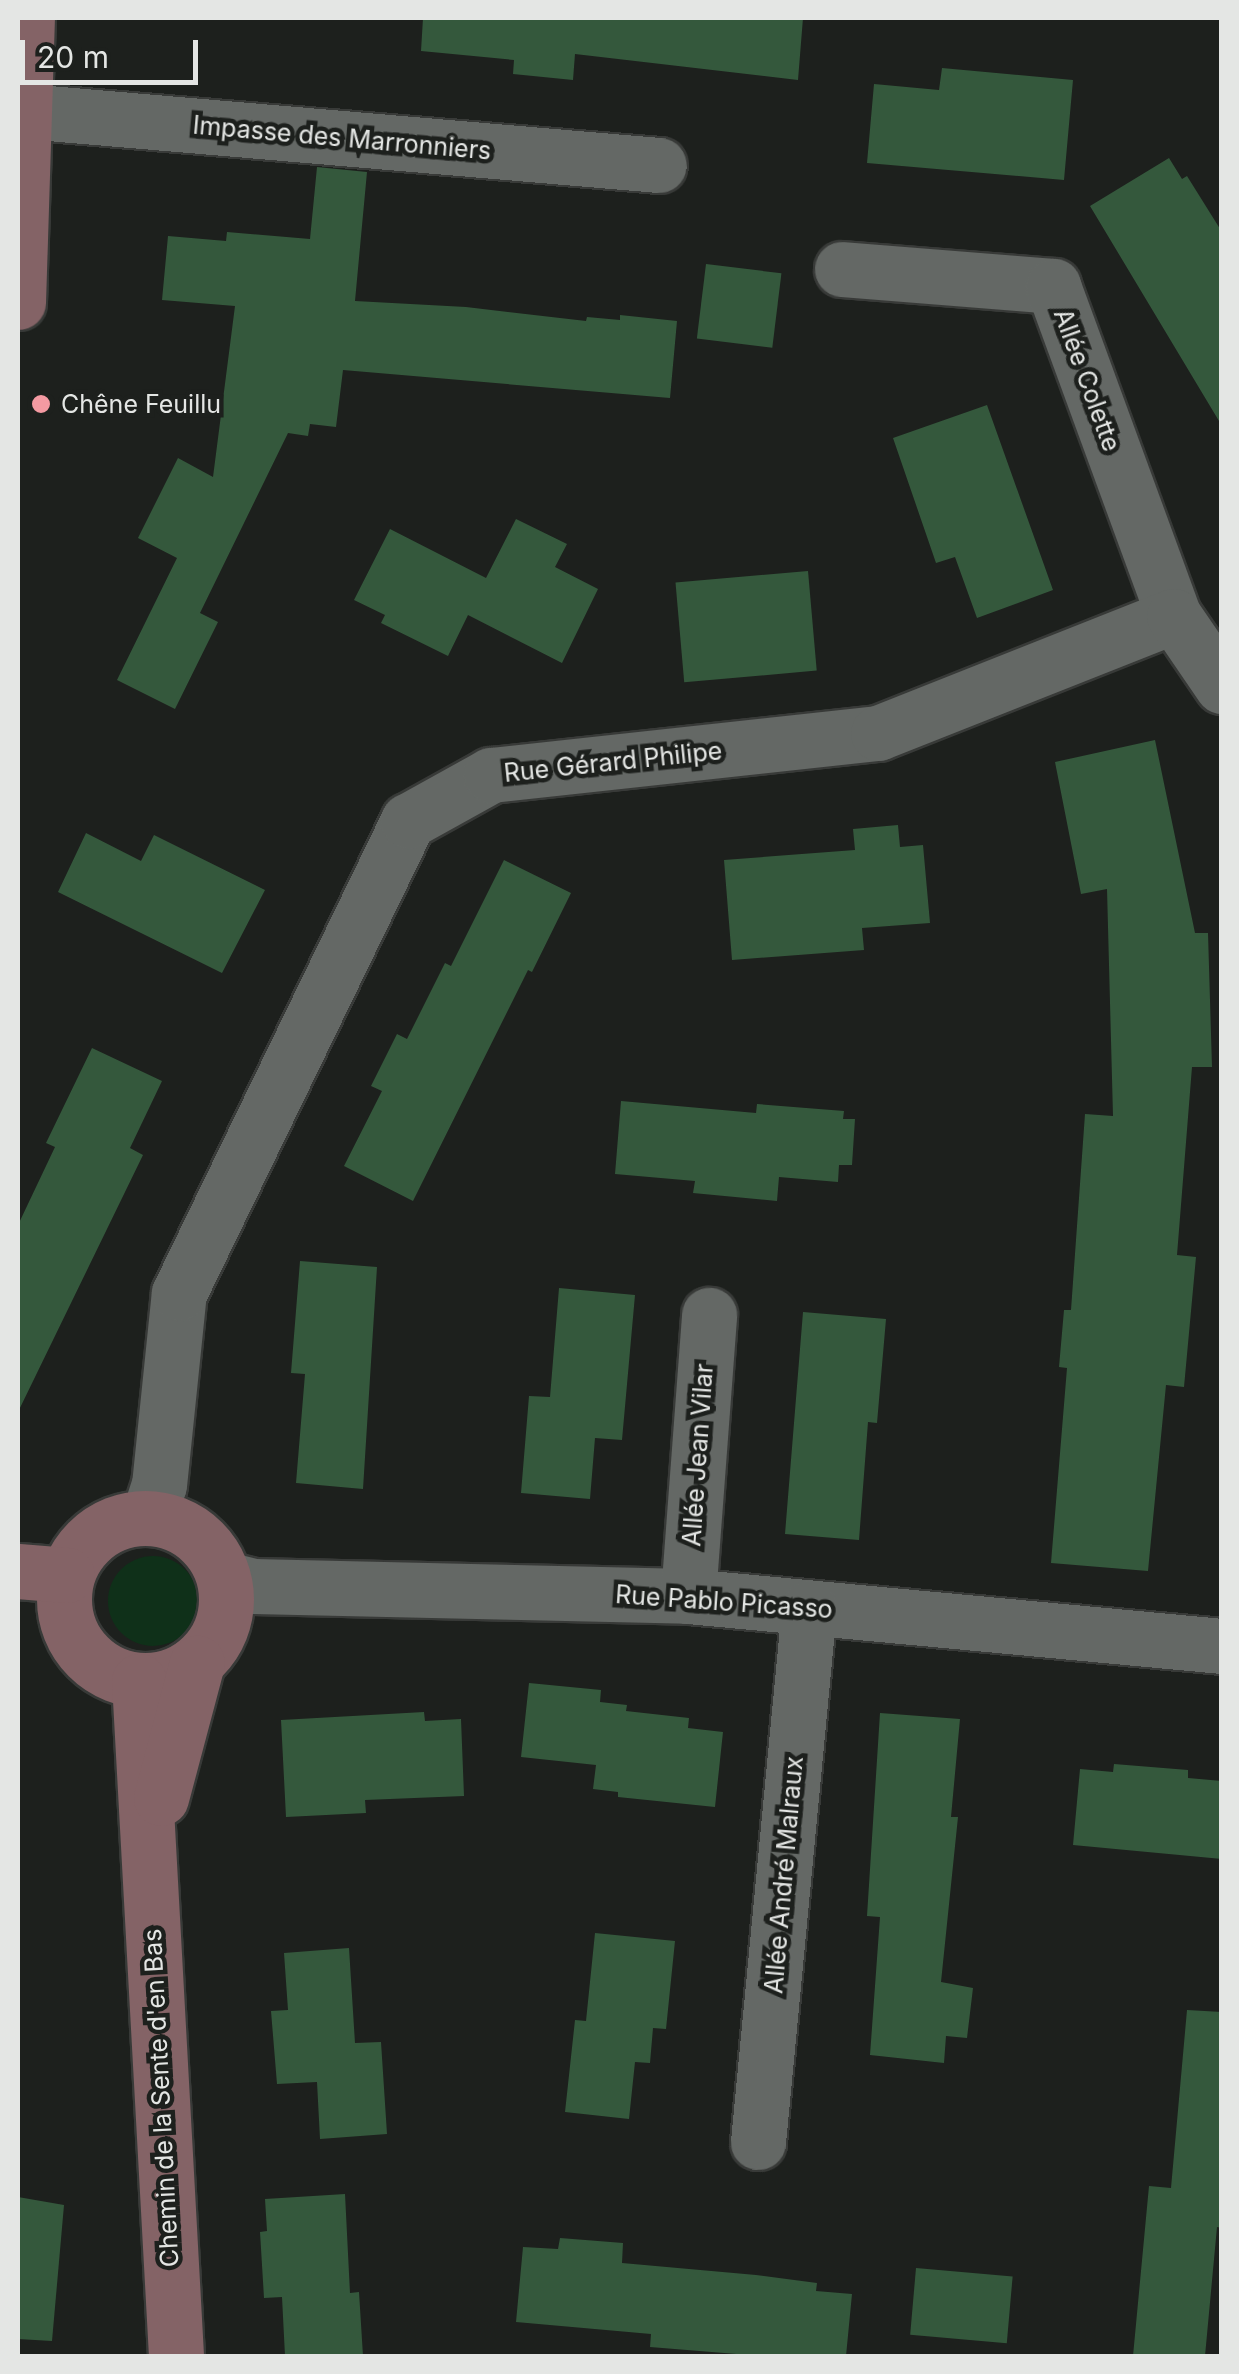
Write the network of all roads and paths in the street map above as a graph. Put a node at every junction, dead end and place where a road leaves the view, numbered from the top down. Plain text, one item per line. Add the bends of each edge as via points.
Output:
1 (27, 18) edge
2 (25, 112) junction
3 (658, 165) dead end
4 (842, 269) dead end
5 (18, 302) edge
6 (1174, 616) junction
7 (1222, 686) edge
8 (709, 1315) dead end
9 (148, 1518) junction
10 (42, 1573) edge
11 (225, 1580) junction
12 (688, 1596) junction
13 (809, 1608) junction
14 (1222, 1646) edge
15 (197, 1663) junction
16 (139, 1681) junction
17 (150, 1840) junction
18 (758, 2142) dead end
19 (176, 2356) edge

1 - 2 street
2 - 3 street, Impasse des Marronniers
2 - 5 street
4 - 6 street, Allée Colette via 1053,286
6 - 7 street
6 - 9 street, Rue Gérard Philipe via 878,733 491,775 408,821 179,1293 158,1485
8 - 12 street, Allée Jean Vilar
9 - 10 street via 108,1527
9 - 11 street via 196,1536
10 - 16 street via 64,1604 70,1632 99,1665
11 - 12 street, Rue Pablo Picasso via 253,1586
11 - 15 street via 226,1610 217,1639
12 - 13 street, Rue Pablo Picasso
13 - 14 street, Rue Pablo Picasso
13 - 18 street, Allée André Malraux
15 - 16 street via 170,1677
15 - 17 street, Chemin de la Sente d'en Bas
16 - 17 street, Chemin de la Sente d'en Bas
17 - 19 street, Chemin de la Sente d'en Bas

